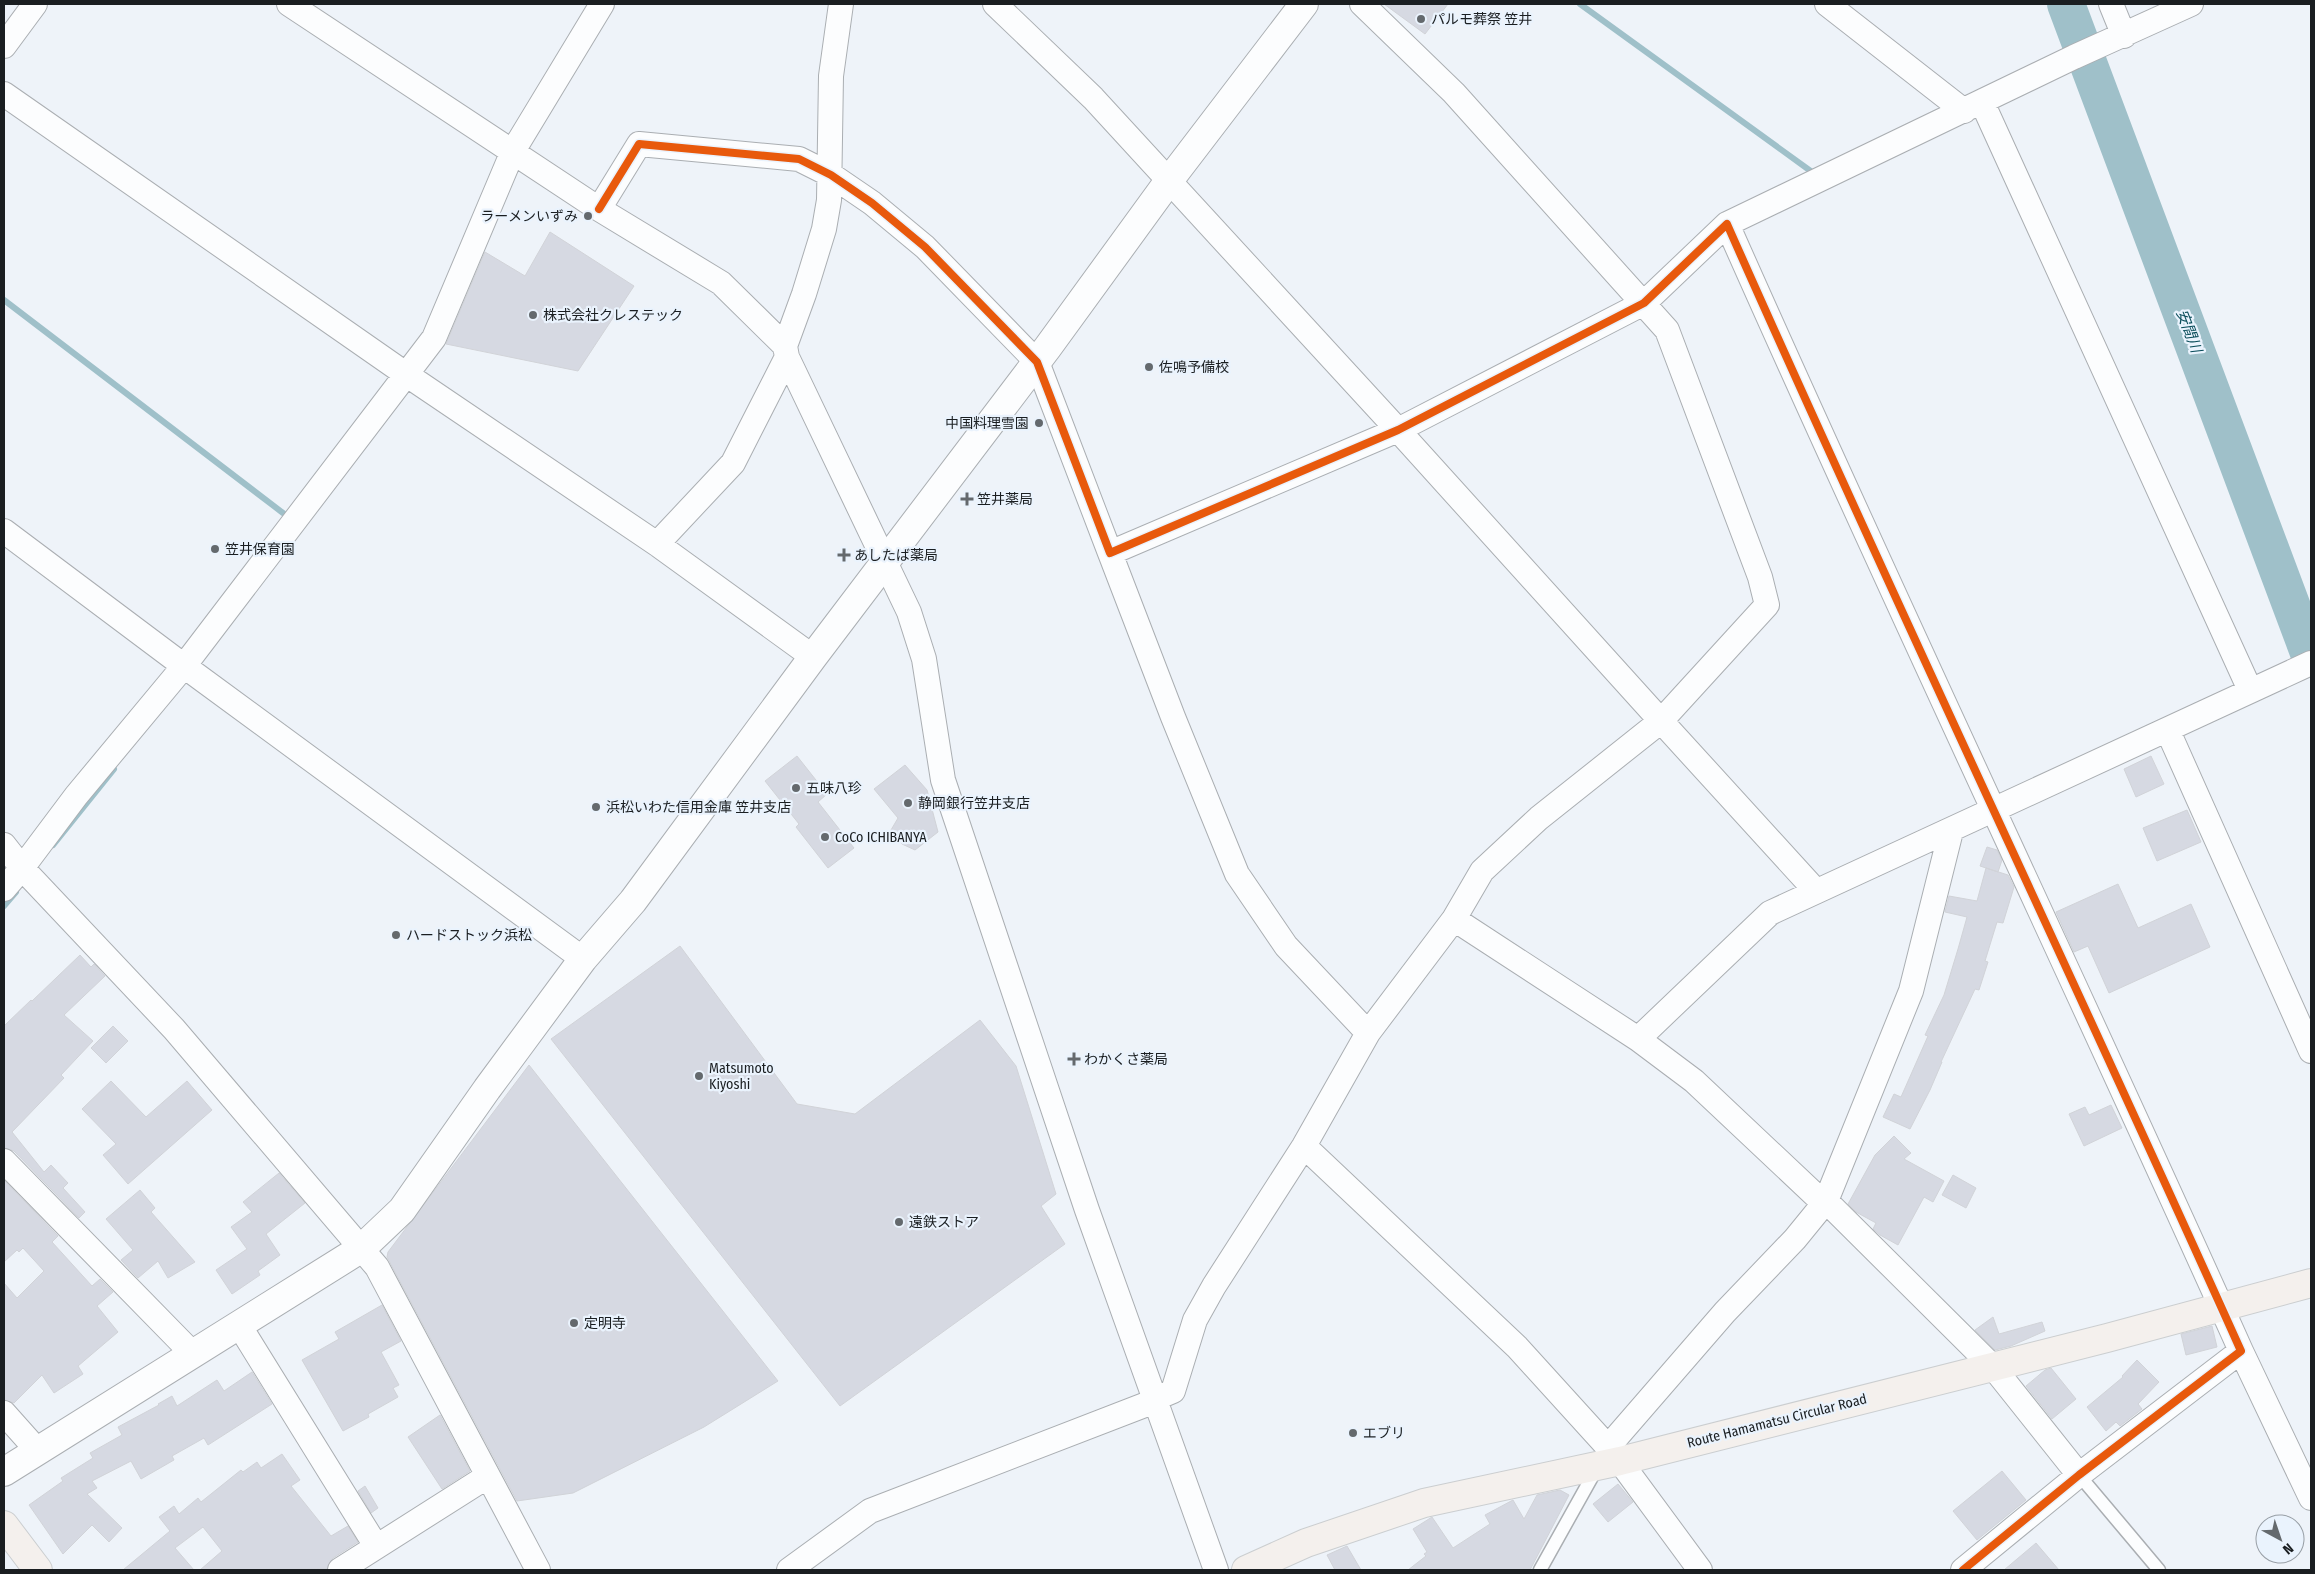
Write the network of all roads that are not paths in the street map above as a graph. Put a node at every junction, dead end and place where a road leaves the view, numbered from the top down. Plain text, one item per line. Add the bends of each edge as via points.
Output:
1 (35, 4) edge
2 (602, 4) edge
3 (841, 4) edge
4 (995, 4) edge
5 (1304, 4) edge
6 (1362, 4) edge
7 (1827, 4) edge
8 (2112, 4) edge
9 (2191, 4) edge
10 (294, 5) edge
11 (2124, 36) junction
12 (4, 46) edge
13 (4, 94) edge
14 (1973, 106) junction
15 (513, 151) junction
16 (831, 175) junction
17 (1168, 182) junction
18 (599, 209) junction
19 (1727, 224) junction
20 (1644, 304) junction
21 (786, 352) junction
22 (1037, 362) junction
23 (407, 375) junction
24 (1398, 430) junction
25 (4, 531) edge
26 (657, 544) junction
27 (1110, 553) junction
28 (887, 562) junction
29 (813, 657) junction
30 (2307, 665) edge
31 (191, 670) junction
32 (2250, 690) junction
33 (1661, 721) junction
34 (2168, 731) junction
35 (1994, 809) junction
36 (1951, 831) junction
37 (4, 845) edge
38 (22, 868) junction
39 (4, 889) edge
40 (1816, 891) junction
41 (1454, 919) junction
42 (583, 959) junction
43 (1368, 1034) junction
44 (1638, 1039) junction
45 (2311, 1051) edge
46 (1304, 1146) junction
47 (4, 1161) edge
48 (1826, 1201) junction
49 (362, 1248) junction
50 (2311, 1283) edge
51 (2222, 1308) junction
52 (239, 1326) junction
53 (2241, 1351) junction
54 (192, 1353) junction
55 (1993, 1367) junction
56 (1154, 1400) junction
57 (4, 1413) edge
58 (36, 1450) junction
59 (1609, 1458) junction
60 (4, 1472) edge
61 (2079, 1474) junction
62 (488, 1476) junction
63 (2311, 1498) edge
64 (4, 1525) edge
65 (376, 1546) junction
66 (38, 1570) edge
67 (340, 1570) edge
68 (538, 1570) edge
69 (789, 1570) edge
70 (1216, 1570) edge
71 (1246, 1570) edge
72 (1540, 1570) edge
73 (1700, 1570) edge
74 (1962, 1570) edge
75 (2159, 1570) edge

1 - 12 street
2 - 15 street
3 - 16 street via 831,76
4 - 17 street via 1093,98
5 - 17 street
6 - 20 street via 1454,93
7 - 14 street
8 - 11 street
9 - 11 street
10 - 15 street
11 - 14 street
13 - 23 street
14 - 19 street
14 - 32 street
15 - 18 street
15 - 23 street via 434,338
16 - 18 street via 799,160 639,144
16 - 21 street via 824,229
16 - 22 street via 872,203 925,247
17 - 22 street
17 - 24 street
18 - 21 street via 721,283
19 - 20 street
19 - 35 street via 1896,602
20 - 24 street
20 - 33 street via 1667,330 1760,577 1767,605
21 - 26 street via 733,463
21 - 28 street
22 - 27 street
22 - 28 street
23 - 26 street
23 - 31 street
24 - 27 street
24 - 33 street
25 - 31 street
26 - 29 street
27 - 43 street via 1237,874 1286,946
28 - 29 street
28 - 56 street via 909,612 924,659 943,780
29 - 42 street via 632,901
30 - 32 street
31 - 38 street via 76,796
31 - 42 street
32 - 34 street
33 - 40 street
33 - 41 street via 1539,818 1482,871
34 - 35 street
34 - 45 street
35 - 36 street
35 - 51 street
36 - 40 street
36 - 48 street via 1911,990
37 - 38 street
38 - 39 street
38 - 49 street via 174,1028
40 - 44 street via 1770,913
41 - 43 street
41 - 44 street
42 - 49 street via 402,1210
43 - 46 street
44 - 48 street via 1694,1081 1814,1194
46 - 56 street via 1195,1320 1173,1391
46 - 59 street via 1517,1347
47 - 54 street
48 - 55 street
48 - 59 street via 1726,1312
49 - 52 street
49 - 62 street via 376,1267
50 - 51 main road, Route Hamamatsu Circular Road
51 - 53 street
51 - 55 main road, Route Hamamatsu Circular Road
52 - 54 street
52 - 65 street
53 - 61 street
53 - 63 street
54 - 58 street
55 - 59 main road, Route Hamamatsu Circular Road
55 - 61 street
56 - 69 street via 870,1511
56 - 70 street
57 - 58 street
58 - 60 street
59 - 71 main road, Route Hamamatsu Circular Road via 1424,1503 1306,1544
59 - 72 lane
59 - 73 street
61 - 74 street
61 - 75 lane
62 - 65 street
62 - 68 street
64 - 66 main road
65 - 67 street

